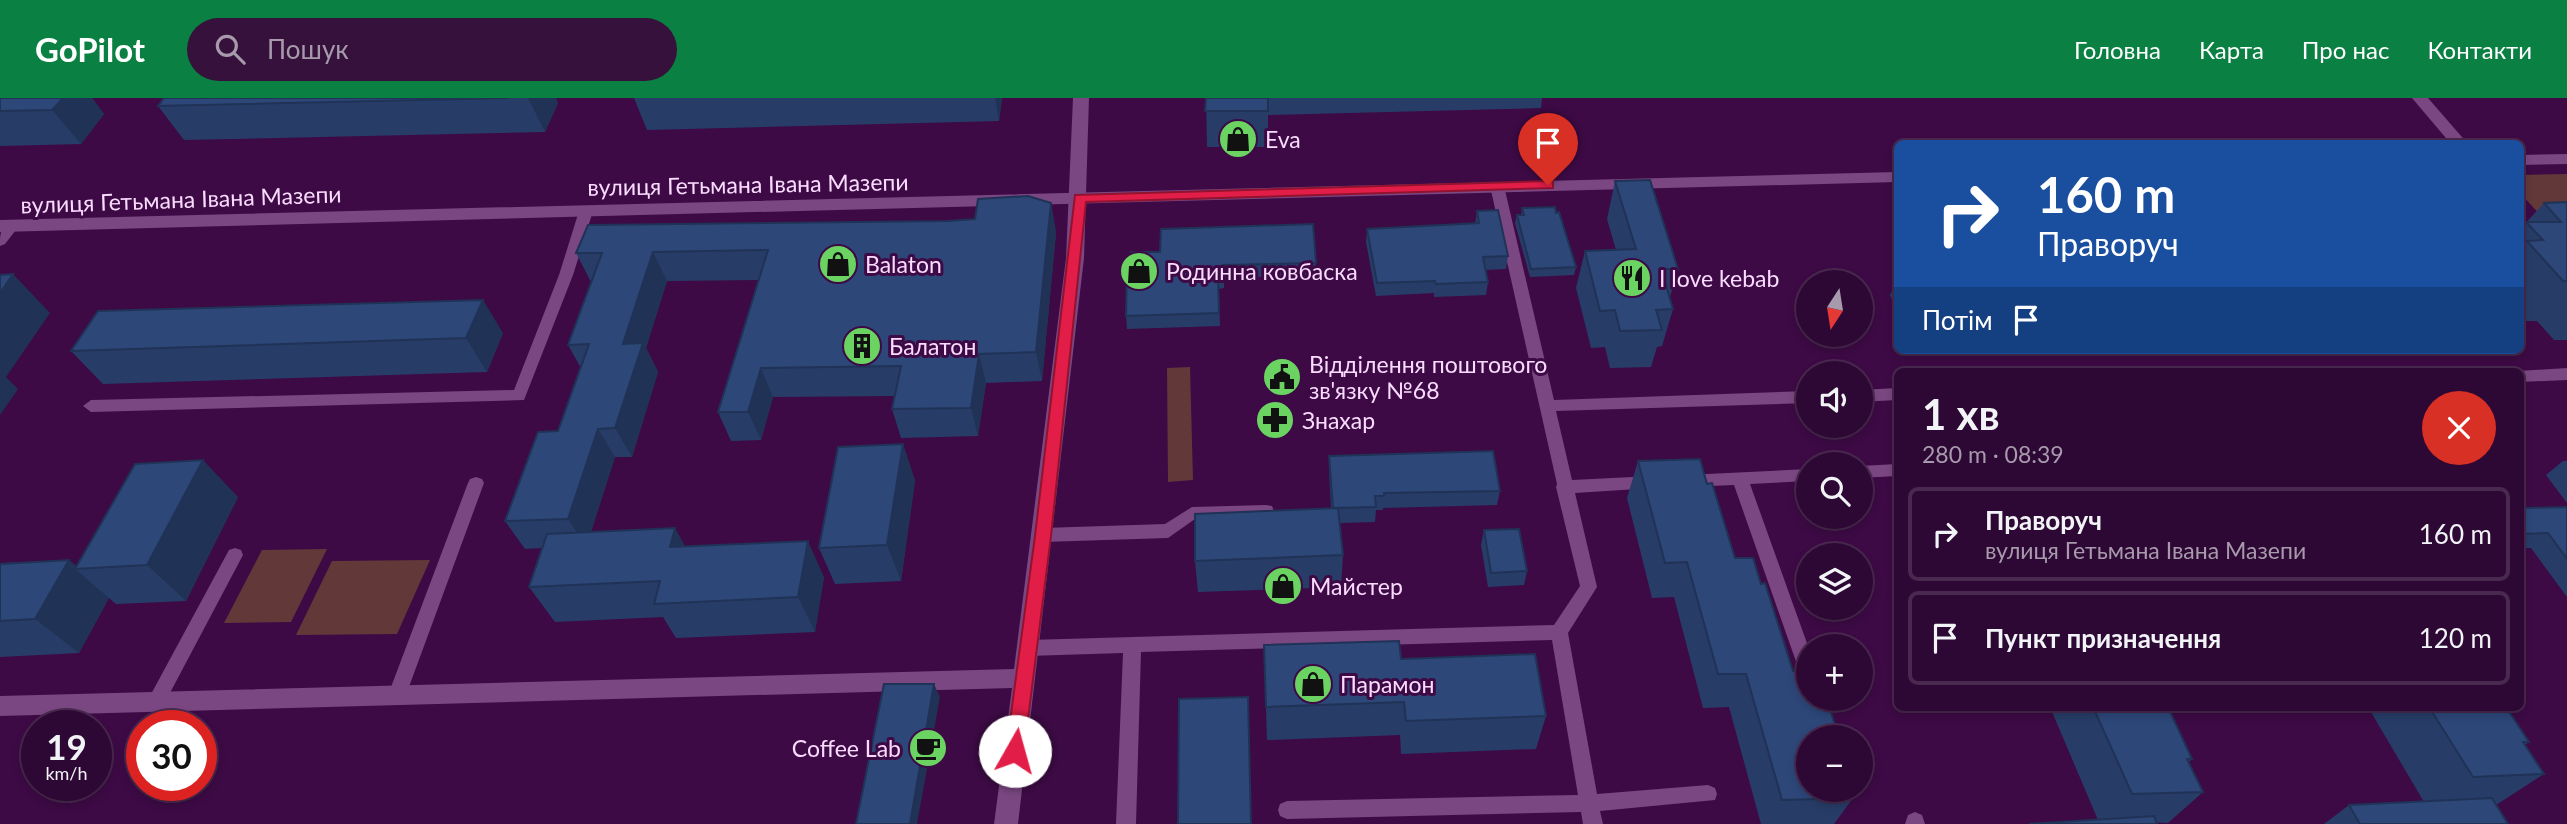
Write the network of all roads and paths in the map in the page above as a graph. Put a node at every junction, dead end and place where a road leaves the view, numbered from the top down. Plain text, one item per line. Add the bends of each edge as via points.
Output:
1 (1082, 98) edge
2 (2420, 98) edge
3 (2457, 140) edge
4 (2567, 159) edge
5 (2524, 160) edge
6 (1894, 177) edge
7 (1497, 186) junction
8 (1080, 198) junction
9 (586, 211) junction
10 (6, 226) edge
11 (0, 241) edge
12 (2567, 374) edge
13 (2524, 376) edge
14 (1894, 394) edge
15 (1873, 395) edge
16 (1796, 397) edge
17 (91, 406) dead end
18 (1546, 407) junction
19 (1894, 470) edge
20 (1873, 471) edge
21 (1796, 476) edge
22 (1740, 478) junction
23 (477, 483) dead end
24 (1564, 487) junction
25 (1266, 511) edge
26 (1043, 536) junction
27 (235, 555) dead end
28 (1559, 632) junction
29 (1796, 636) edge
30 (1132, 645) junction
31 (1028, 648) junction
32 (1024, 678) junction
33 (397, 695) junction
34 (156, 702) junction
35 (0, 706) edge
36 (1708, 794) dead end
37 (1590, 803) junction
38 (1287, 810) dead end
39 (1006, 824) edge
40 (1126, 824) edge
41 (1594, 824) edge

1 - 8 main road
2 - 3 main road
4 - 5 main road
6 - 7 main road, вулиця Гетьмана Івана Мазепи
7 - 8 main road, вулиця Гетьмана Івана Мазепи
7 - 18 lane
8 - 9 main road, вулиця Гетьмана Івана Мазепи
8 - 26 main road
9 - 10 main road, вулиця Гетьмана Івана Мазепи
9 - 17 lane via 519,396
10 - 11 lane
12 - 13 lane
14 - 15 lane
16 - 18 lane
18 - 24 lane
19 - 20 lane
21 - 22 lane
22 - 24 lane
22 - 29 lane
23 - 33 lane
24 - 28 lane via 1589,587
25 - 26 lane via 1192,513 1168,531
26 - 31 main road
27 - 34 lane
28 - 30 lane
28 - 37 lane
30 - 31 lane
30 - 40 lane
31 - 32 main road
32 - 33 main road
32 - 39 main road
33 - 34 main road
34 - 35 main road
36 - 37 lane
37 - 38 lane
37 - 41 lane

